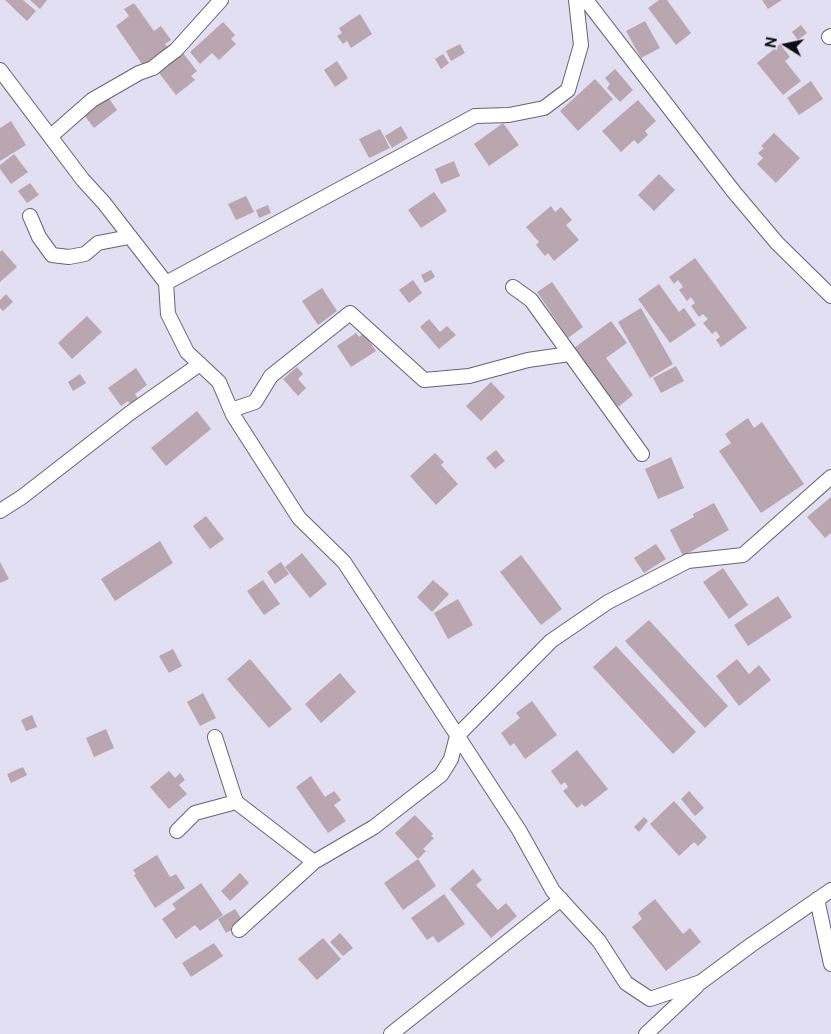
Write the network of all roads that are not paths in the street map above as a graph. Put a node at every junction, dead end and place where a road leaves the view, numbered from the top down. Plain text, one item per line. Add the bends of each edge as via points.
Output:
1 (221, 0) edge
2 (576, 0) edge
3 (586, 0) edge
4 (0, 70) edge
5 (51, 136) junction
6 (30, 216) dead end
7 (129, 237) junction
8 (166, 283) junction
9 (512, 287) dead end
10 (831, 296) edge
11 (569, 354) junction
12 (200, 364) junction
13 (231, 410) junction
14 (642, 454) dead end
15 (831, 478) edge
16 (0, 511) edge
17 (457, 736) junction
18 (214, 737) dead end
19 (236, 802) junction
20 (177, 831) dead end
21 (314, 862) junction
22 (831, 890) edge
23 (817, 899) junction
24 (561, 900) junction
25 (239, 930) dead end
26 (831, 964) edge
27 (701, 982) junction
28 (391, 1034) edge
29 (646, 1034) edge

1 - 5 street via 164,60 92,100
2 - 8 street via 579,54 568,90 544,108 509,115 475,116
3 - 10 street via 740,200 777,243
4 - 5 street
5 - 7 street
6 - 7 street via 52,255 69,257 85,254 98,243
7 - 8 street
8 - 12 street via 168,314 186,352
9 - 11 street via 531,300
11 - 13 street via 528,360 469,376 424,380 350,314 271,376 255,402
11 - 14 street
12 - 13 street via 219,382
12 - 16 street
13 - 17 street via 299,518 344,562
15 - 17 street via 743,555 688,561 608,602 583,619 550,642
17 - 21 street via 451,759 440,775 374,827
17 - 24 street
18 - 19 street
19 - 20 street via 195,813
19 - 21 street
21 - 25 street
22 - 23 street
23 - 26 street
23 - 27 street
24 - 27 street via 600,942 626,983 650,999
24 - 28 street
27 - 29 street

